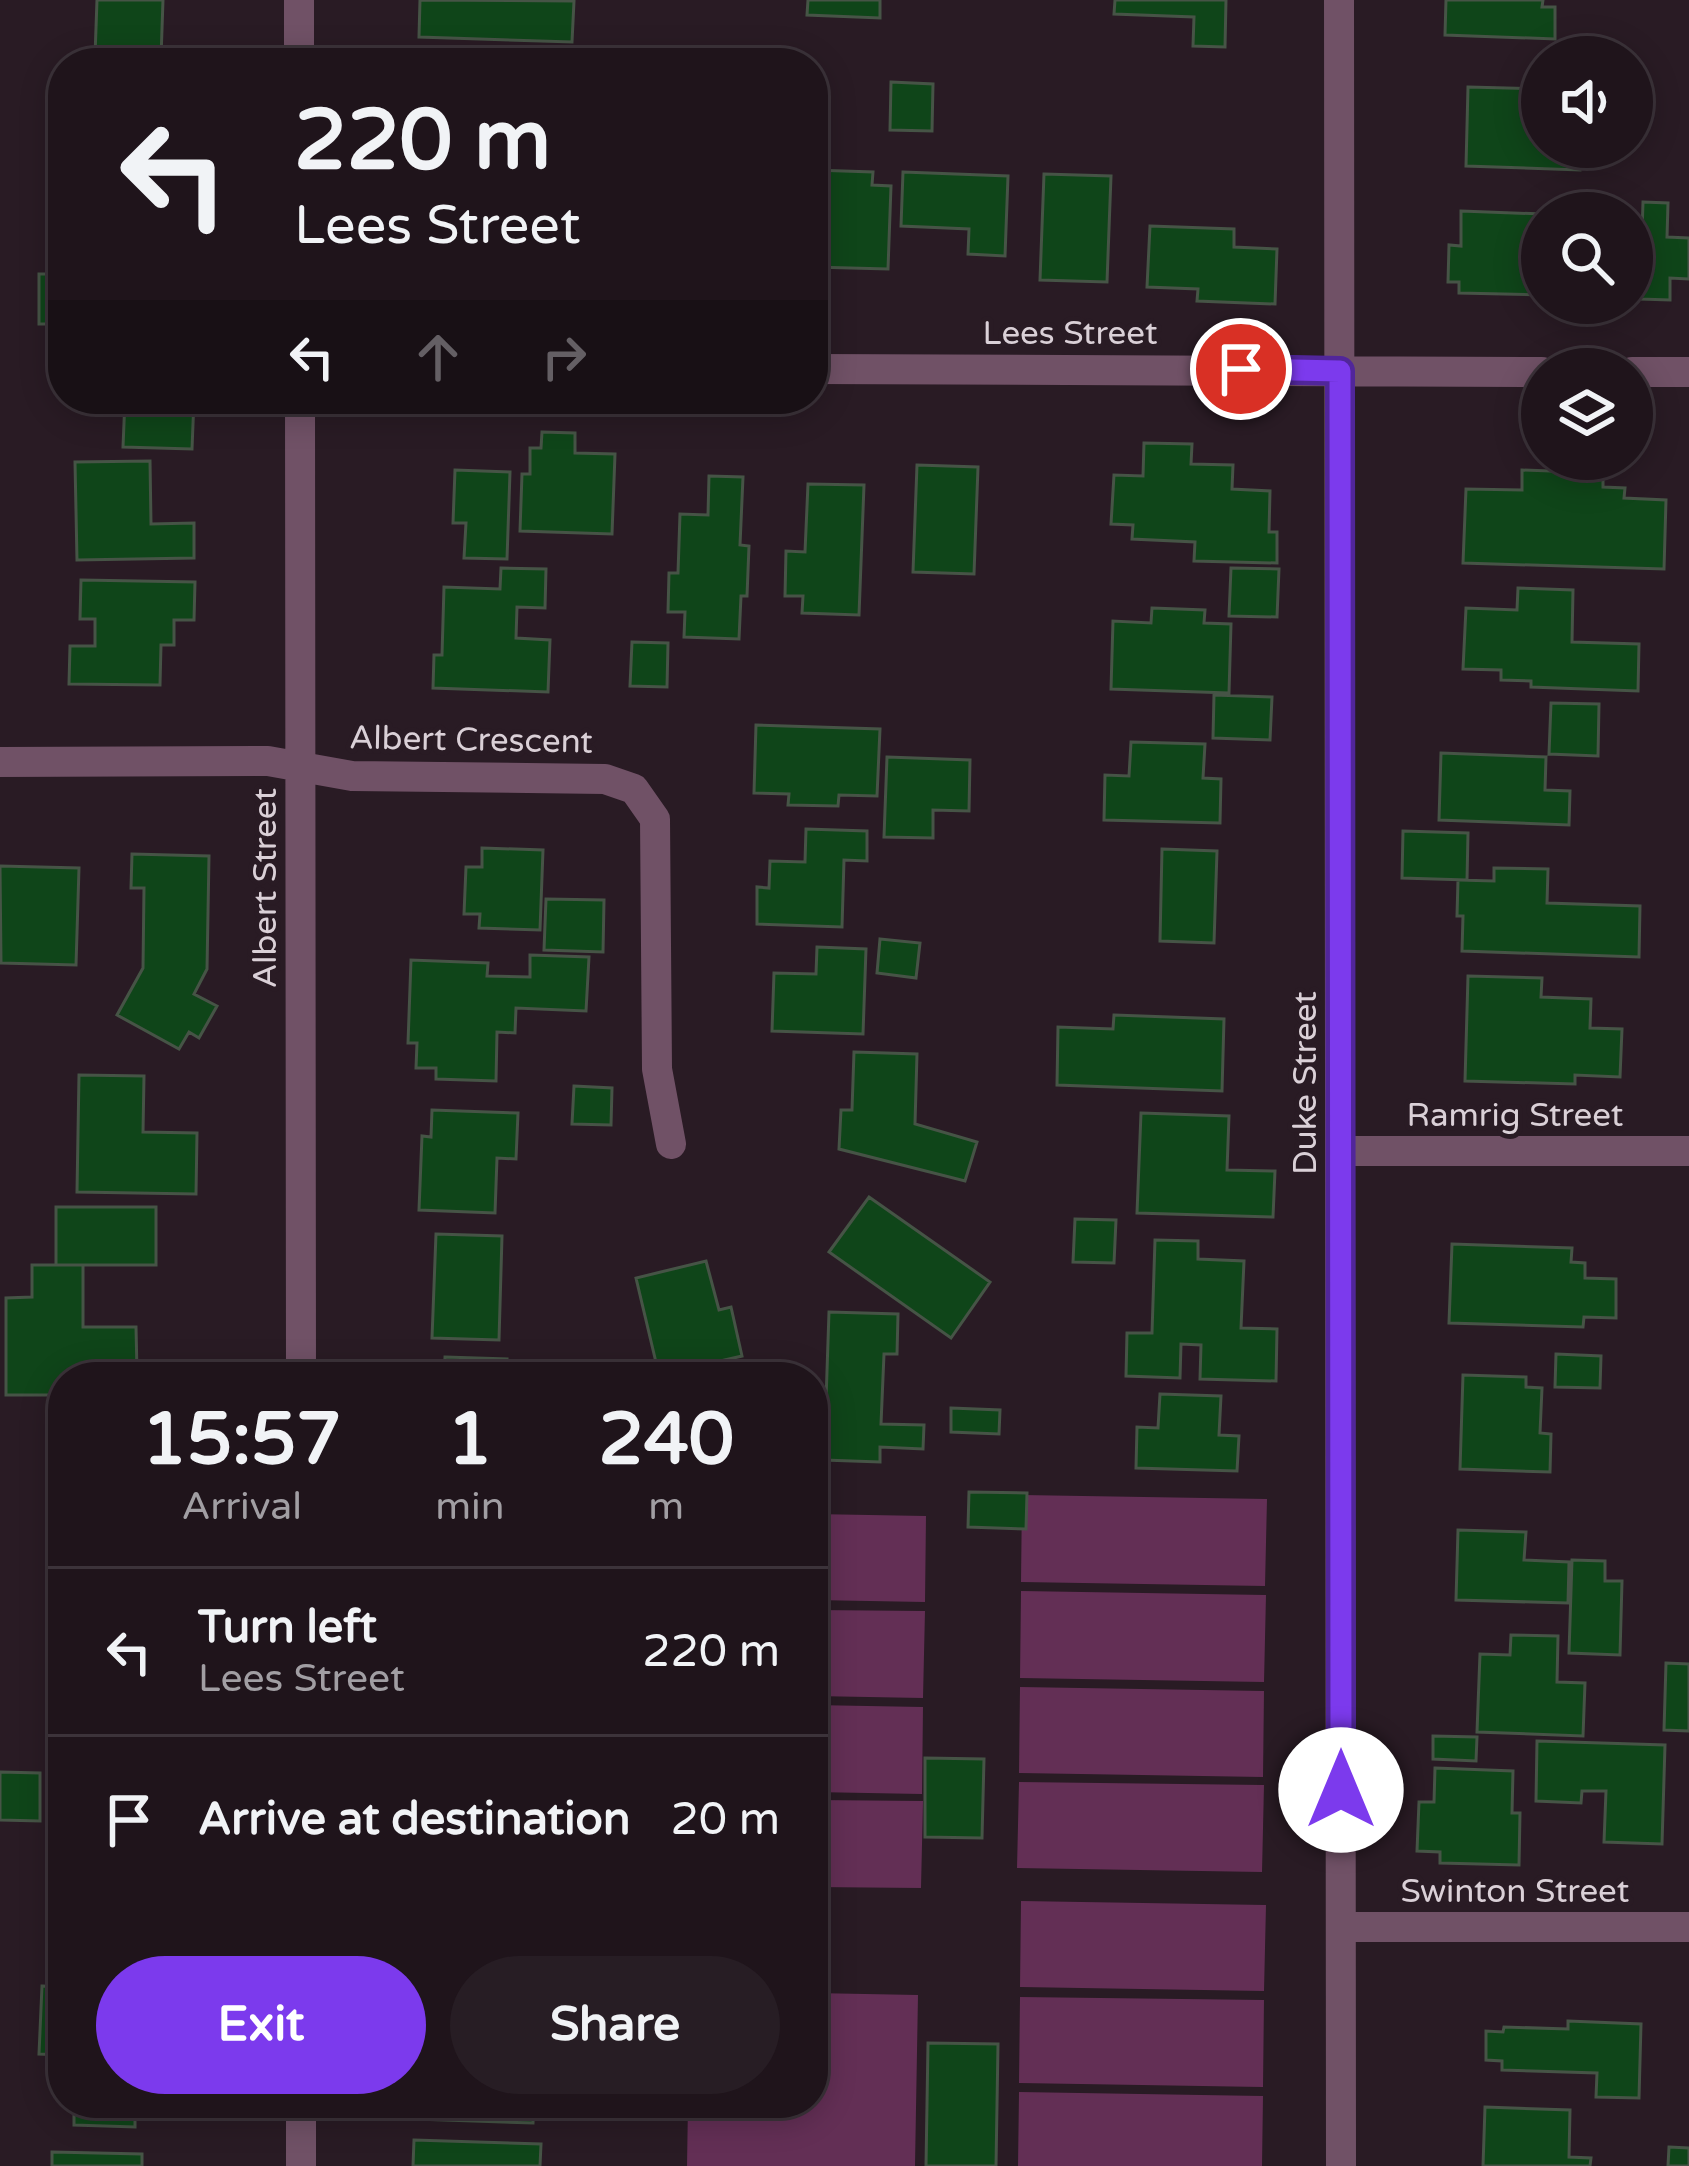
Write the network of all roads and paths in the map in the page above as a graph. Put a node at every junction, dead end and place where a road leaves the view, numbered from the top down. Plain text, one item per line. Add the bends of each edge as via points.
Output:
1 (299, 0) edge
2 (1340, 0) edge
3 (299, 48) edge
4 (828, 369) edge
5 (1340, 371) junction
6 (1521, 372) edge
7 (1653, 372) edge
8 (1689, 372) edge
9 (300, 414) edge
10 (0, 762) edge
11 (301, 768) junction
12 (671, 1144) dead end
13 (1341, 1151) junction
14 (1689, 1151) edge
15 (301, 1362) edge
16 (1341, 1927) junction
17 (1689, 1927) edge
18 (301, 2118) edge
19 (301, 2166) edge
20 (1341, 2166) edge

1 - 3 street
2 - 5 street, Duke Street
4 - 5 street, Lees Street
5 - 6 street, Lees Street
5 - 13 street, Duke Street
7 - 8 street
9 - 11 street, Albert Street
10 - 11 street via 268,761
11 - 12 street, Albert Crescent via 352,776 605,779 634,789 656,819 657,1070
11 - 15 street, Albert Street
13 - 14 street, Ramrig Street
13 - 16 street, Duke Street
16 - 17 street, Swinton Street
16 - 20 street, Duke Street
18 - 19 street

